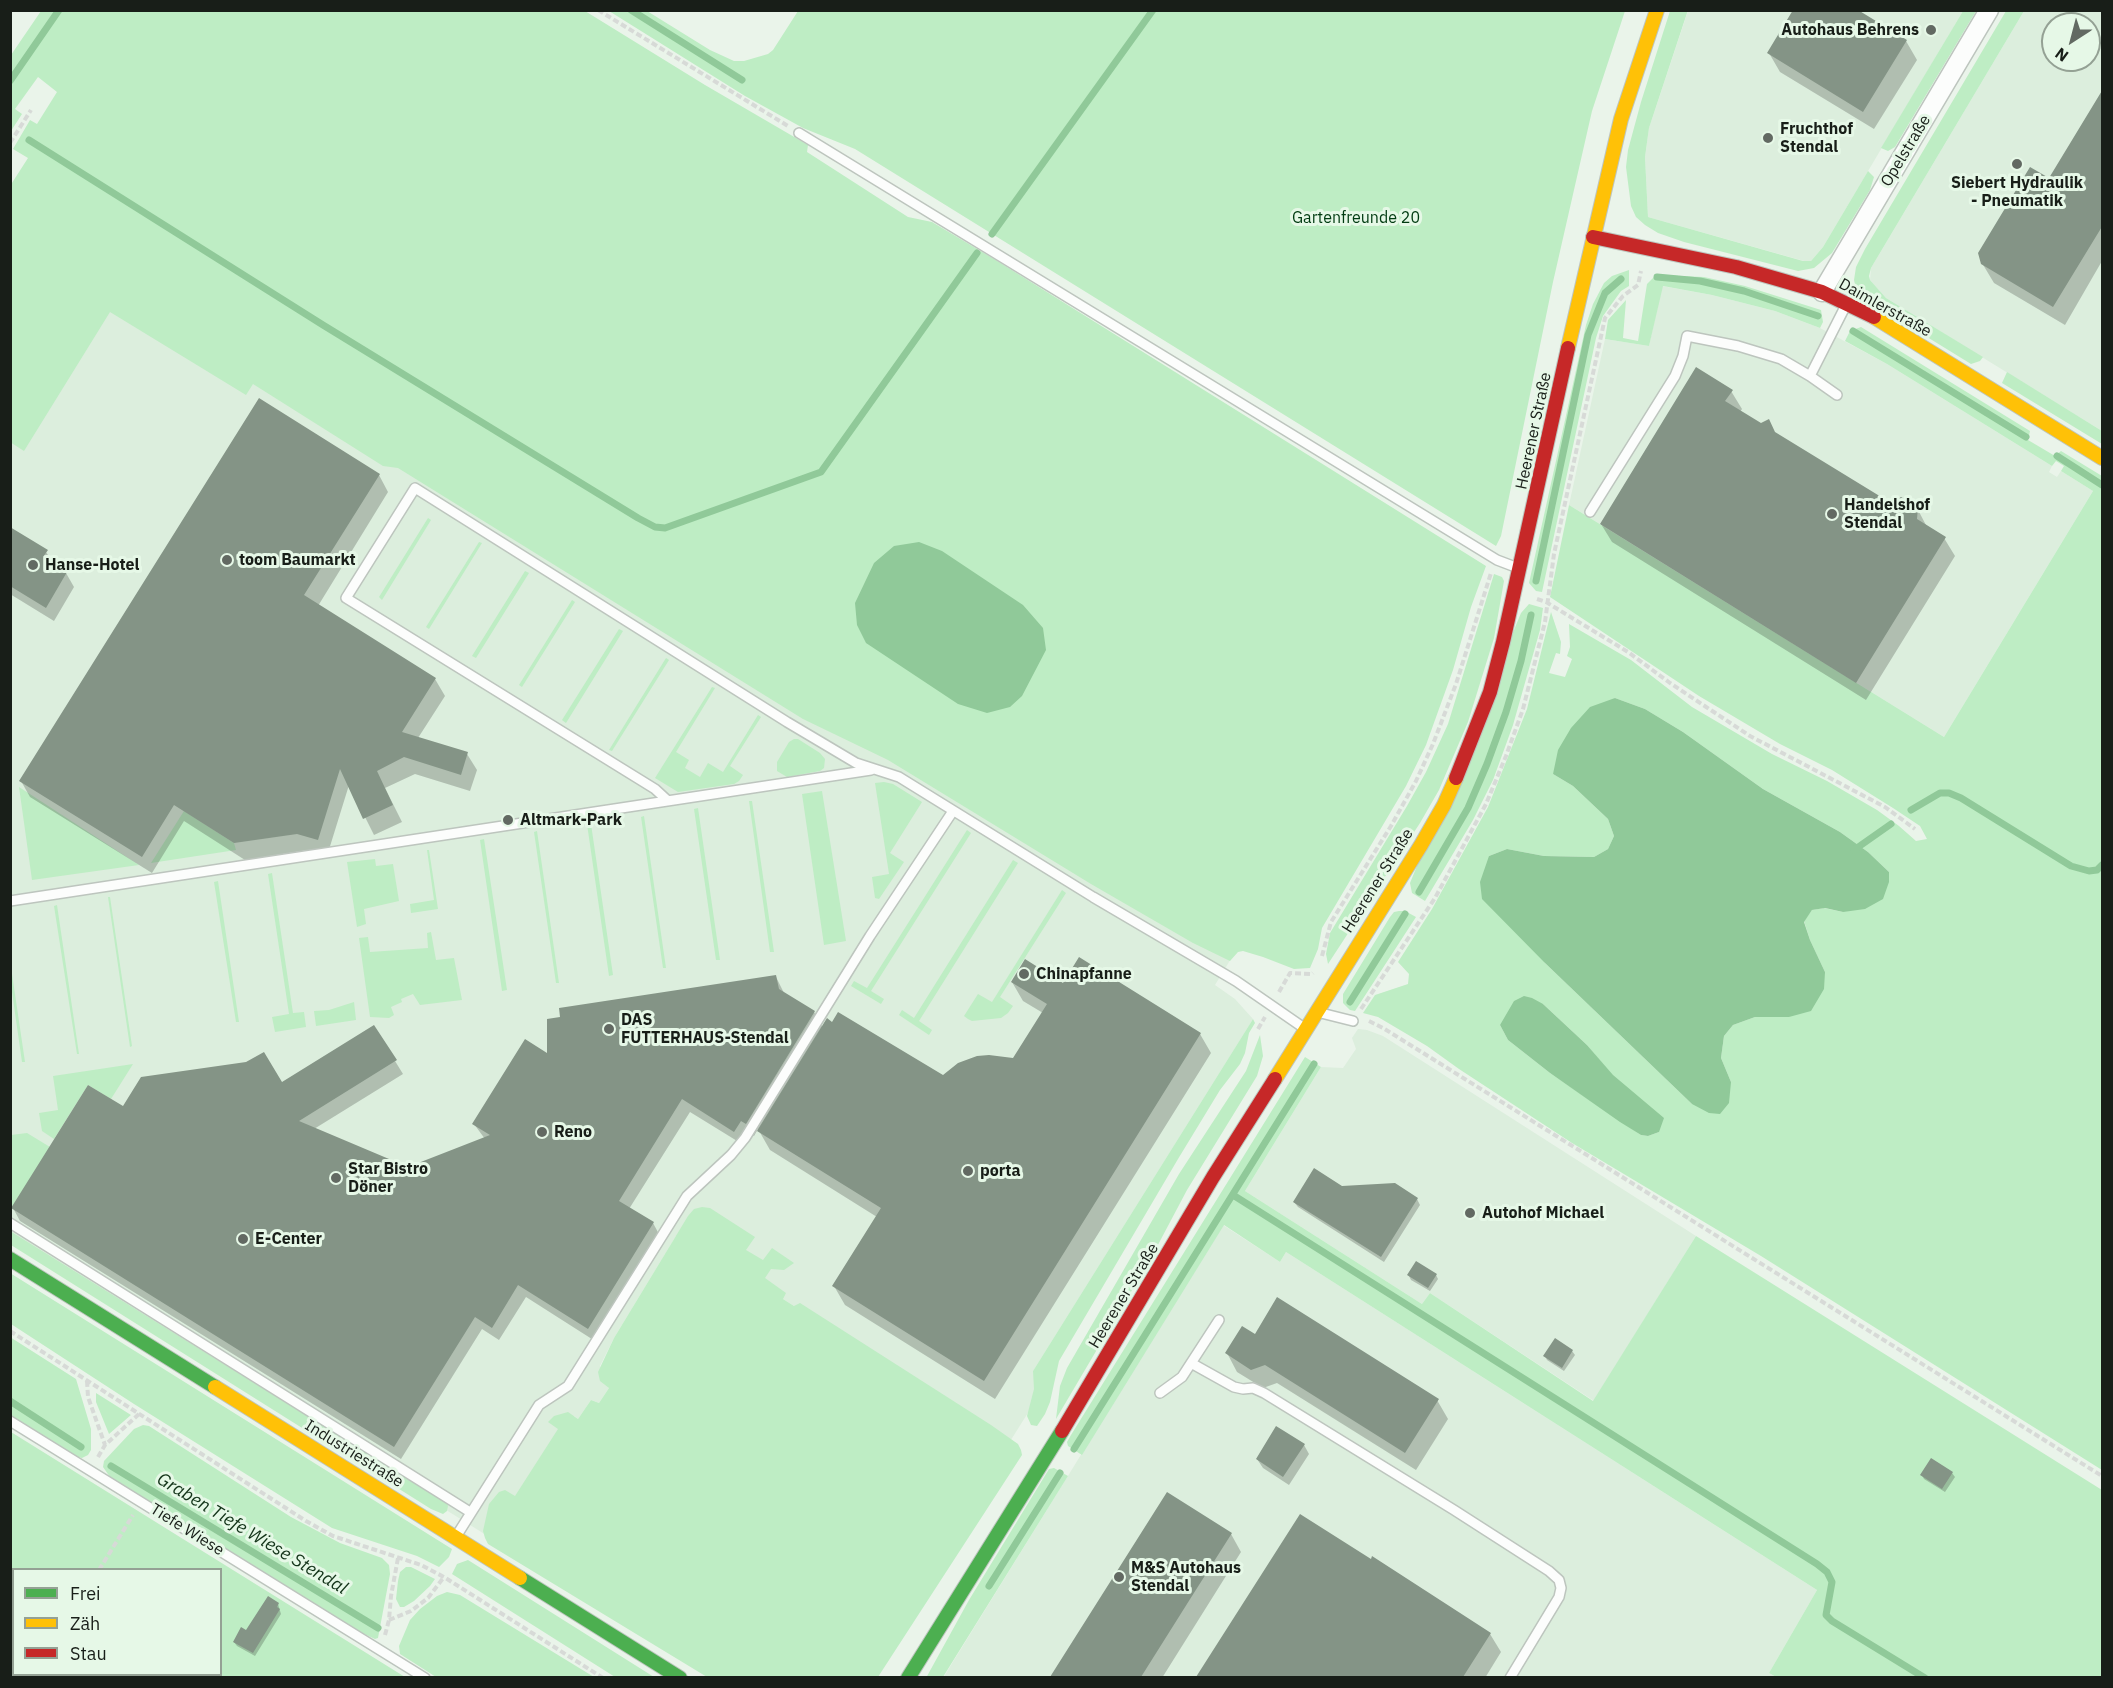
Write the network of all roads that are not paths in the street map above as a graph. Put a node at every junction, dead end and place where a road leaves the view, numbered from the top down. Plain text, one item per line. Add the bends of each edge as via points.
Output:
1 (1658, 10) edge
2 (1989, 10) edge
3 (799, 133) road end
4 (1593, 237) junction
5 (1822, 292) junction
6 (1847, 303) junction
7 (1810, 376) junction
8 (1837, 395) dead end
9 (2103, 458) edge
10 (1590, 512) dead end
11 (1520, 569) junction
12 (873, 770) junction
13 (668, 801) junction
14 (953, 811) junction
15 (10, 901) edge
16 (1315, 1011) junction
17 (1353, 1021) road end
18 (1305, 1029) junction
19 (10, 1223) edge
20 (10, 1259) edge
21 (1219, 1320) dead end
22 (1191, 1364) junction
23 (1160, 1393) dead end
24 (10, 1421) edge
25 (470, 1512) junction
26 (455, 1537) junction
27 (425, 1677) edge
28 (680, 1677) edge
29 (908, 1677) edge
30 (1510, 1677) edge

1 - 4 main road, Heerener Straße via 1621,119
2 - 5 street, Opelstraße
3 - 11 lane via 1487,554
4 - 5 main road, Daimlerstraße via 1736,267
4 - 11 main road, Heerener Straße
5 - 6 main road, Daimlerstraße
6 - 7 lane
6 - 9 main road, Daimlerstraße
7 - 8 lane
7 - 10 lane via 1781,359 1687,336 1675,376
11 - 16 main road, Heerener Straße via 1490,692 1458,774 1421,845
12 - 13 lane
12 - 13 lane via 796,728 415,488 346,598 655,789
12 - 14 lane via 899,777
13 - 15 lane
14 - 18 lane via 1236,981
14 - 25 lane via 745,1138 687,1196 568,1386 539,1405
16 - 17 lane
16 - 18 main road, Heerener Straße
18 - 29 main road, Heerener Straße
19 - 25 lane
20 - 26 main road, Industriestraße
21 - 22 lane
22 - 23 lane via 1182,1377
22 - 30 lane via 1234,1387 1264,1393 1559,1580 1559,1597
24 - 27 lane, Tiefe Wiese
25 - 26 lane
26 - 28 main road, Industriestraße

